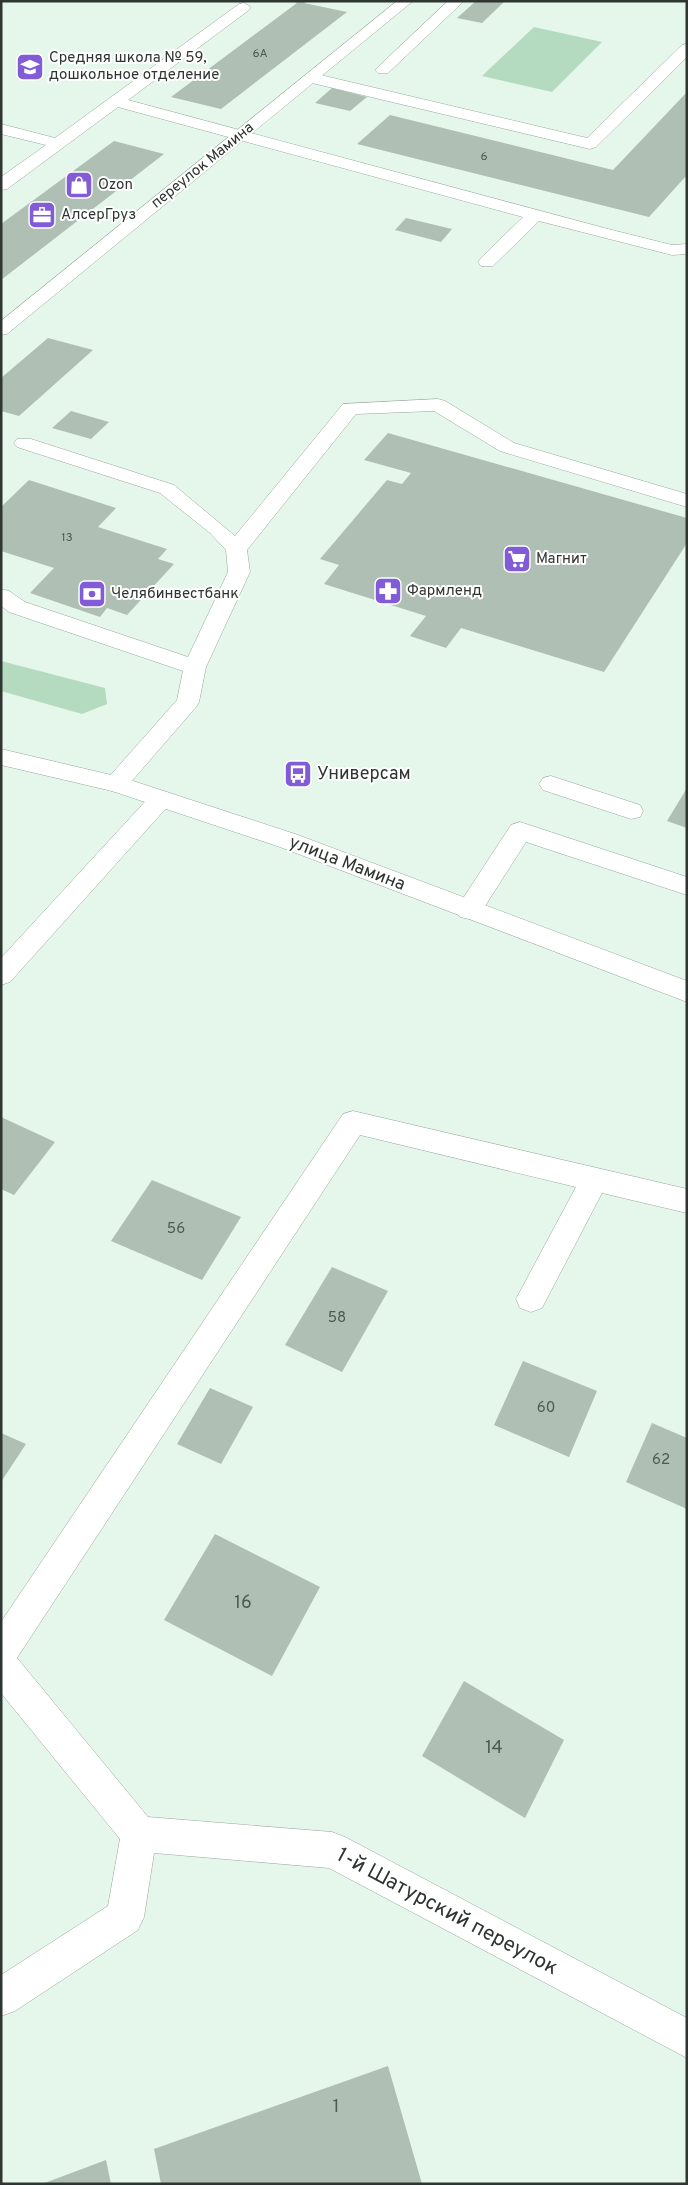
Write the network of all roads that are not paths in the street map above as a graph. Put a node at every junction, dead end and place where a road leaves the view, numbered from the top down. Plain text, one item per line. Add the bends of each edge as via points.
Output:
1 (406, 1) edge
2 (457, 1) edge
3 (228, 3) dead end
4 (687, 48) edge
5 (383, 70) dead end
6 (312, 78) junction
7 (115, 101) junction
8 (1, 129) edge
9 (242, 134) junction
10 (58, 143) junction
11 (1, 185) edge
12 (534, 216) junction
13 (687, 249) edge
14 (486, 262) dead end
15 (1, 330) edge
16 (24, 443) dead end
17 (687, 501) edge
18 (236, 549) junction
19 (1, 596) edge
20 (195, 667) junction
21 (1, 757) edge
22 (116, 784) junction
23 (551, 784) dead end
24 (162, 799) junction
25 (631, 811) dead end
26 (687, 886) edge
27 (469, 910) junction
28 (1, 975) edge
29 (687, 992) edge
30 (595, 1179) junction
31 (687, 1201) edge
32 (531, 1299) dead end
33 (1, 1652) edge
34 (1, 1665) edge
35 (139, 1834) junction
36 (1, 1997) edge
37 (687, 2039) edge

1 - 6 street, переулок Мамина
2 - 5 street
3 - 7 street via 244,7
4 - 6 street via 590,144
6 - 9 street, переулок Мамина
7 - 9 street
7 - 10 street
8 - 10 street
9 - 12 street
9 - 15 street, переулок Мамина
10 - 11 street
12 - 13 street via 672,250
12 - 14 street
16 - 18 street via 167,489 217,529
17 - 18 street via 507,447 438,405 350,408
18 - 20 street via 240,572
19 - 20 street via 17,607
20 - 22 street via 188,702
21 - 22 street, улица Мамина
22 - 24 street, улица Мамина
23 - 25 street
24 - 27 street, улица Мамина via 289,841
24 - 28 street
26 - 27 street via 520,831
27 - 29 street, улица Мамина
30 - 31 street
30 - 32 street
30 - 33 street via 353,1122
34 - 35 street
35 - 36 street via 125,1917
35 - 37 street, 1-й Шатурский переулок via 332,1850

